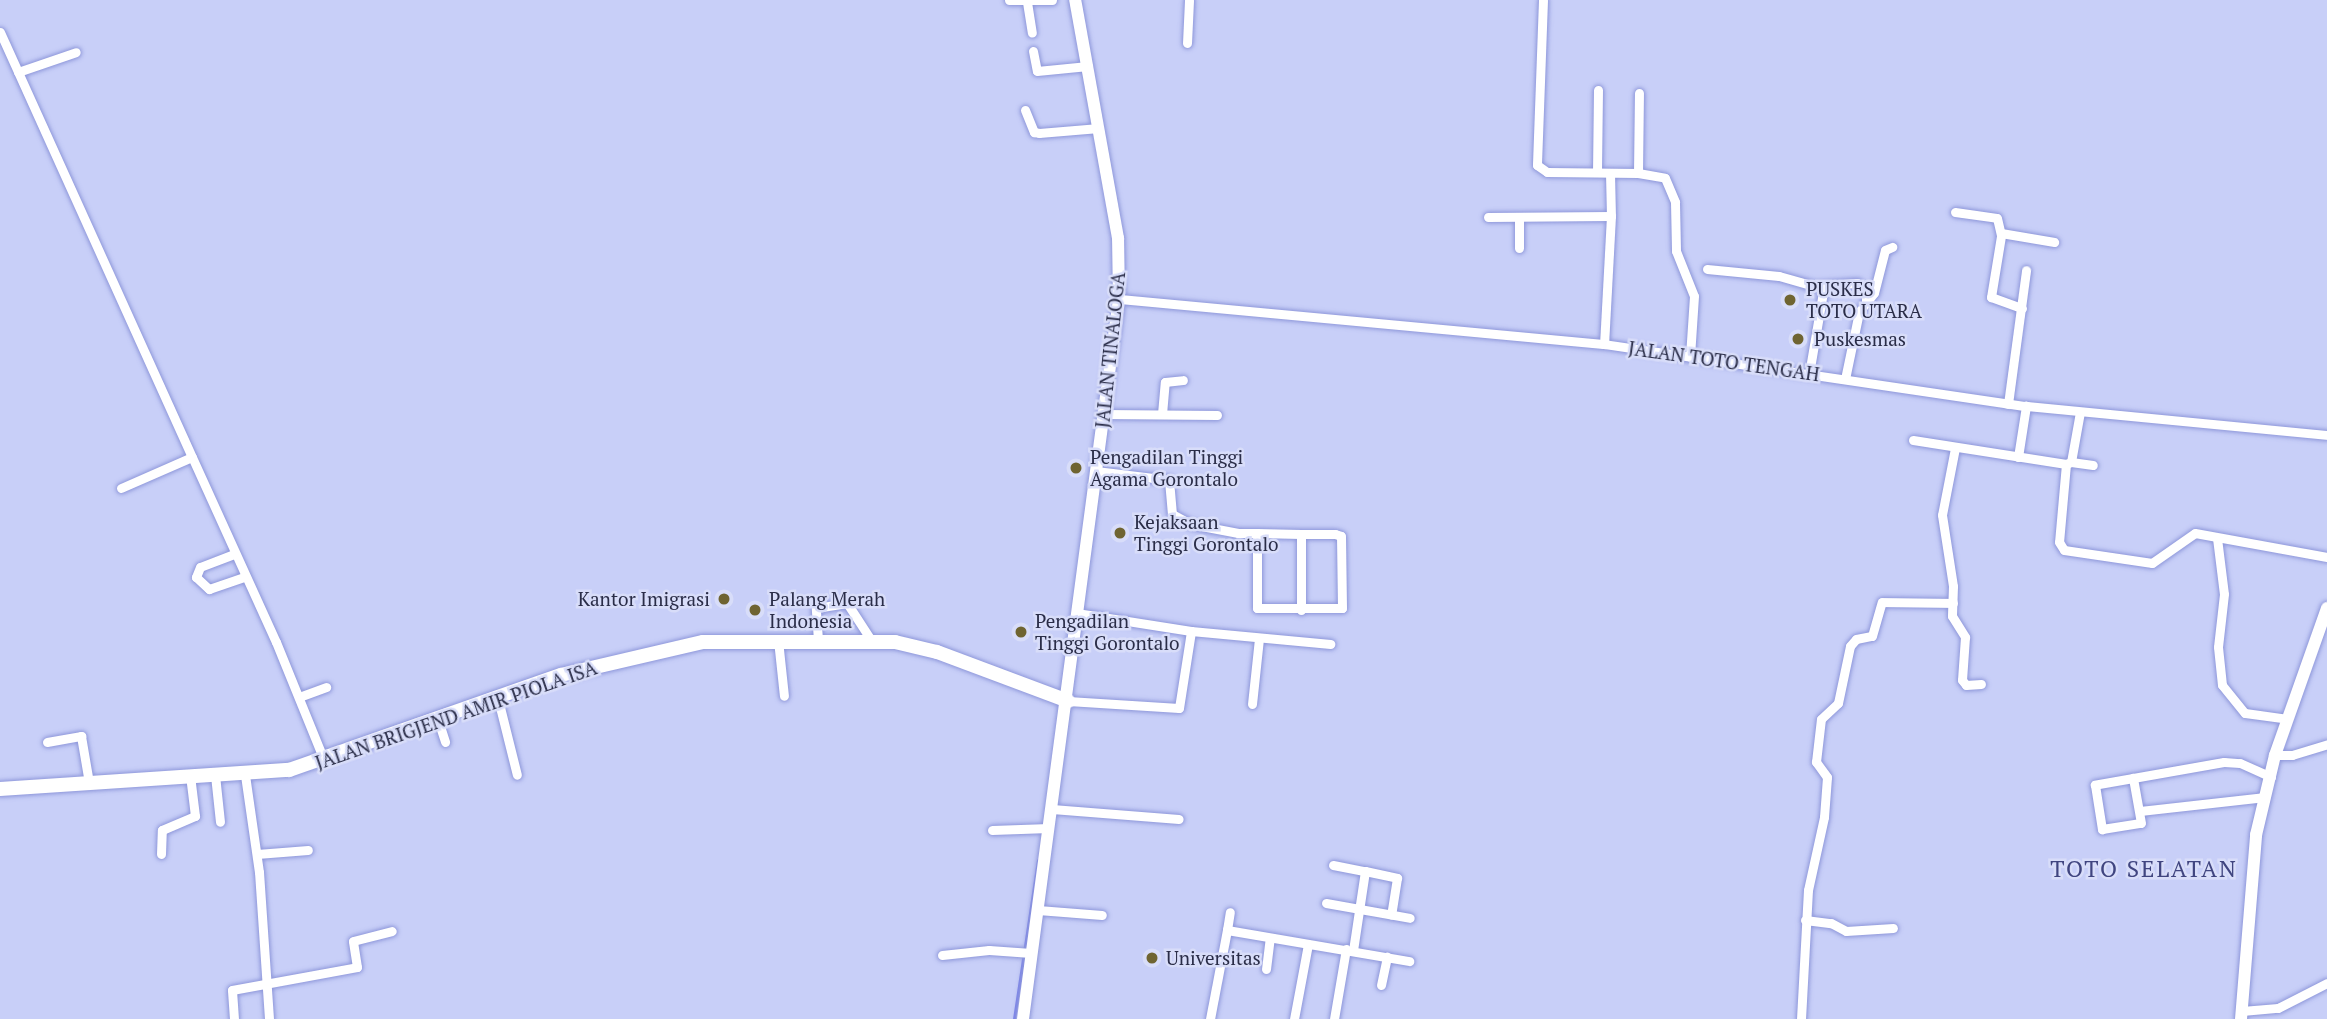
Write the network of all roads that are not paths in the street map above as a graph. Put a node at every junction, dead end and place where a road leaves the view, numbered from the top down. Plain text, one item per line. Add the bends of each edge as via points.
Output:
1 (1009, 0) edge
2 (1052, 0) edge
3 (1075, 0) edge
4 (1189, 0) edge
5 (1543, 0) edge
6 (1027, 2) junction
7 (0, 32) edge
8 (1032, 33) dead end
9 (1187, 43) dead end
10 (1033, 51) dead end
11 (76, 52) dead end
12 (12, 59) junction
13 (0, 62) edge
14 (1088, 66) junction
15 (18, 72) junction
16 (1598, 90) dead end
17 (1639, 93) dead end
18 (1026, 110) dead end
19 (1099, 128) junction
20 (1597, 172) junction
21 (1610, 173) junction
22 (1638, 173) junction
23 (1955, 212) dead end
24 (1611, 216) junction
25 (1488, 217) dead end
26 (1519, 217) junction
27 (2001, 233) junction
28 (2054, 242) dead end
29 (1892, 247) dead end
30 (1519, 248) dead end
31 (1707, 270) dead end
32 (2026, 270) dead end
33 (1824, 286) junction
34 (1119, 299) junction
35 (1866, 302) junction
36 (2022, 308) junction
37 (1604, 344) junction
38 (1690, 357) junction
39 (1809, 374) junction
40 (1845, 379) junction
41 (1183, 380) dead end
42 (2008, 404) junction
43 (2026, 406) junction
44 (2080, 412) junction
45 (1104, 414) junction
46 (1162, 414) junction
47 (1217, 415) dead end
48 (2327, 435) edge
49 (1913, 440) dead end
50 (1955, 448) junction
51 (192, 457) junction
52 (2018, 457) junction
53 (2068, 463) junction
54 (2093, 465) dead end
55 (1096, 471) junction
56 (121, 488) dead end
57 (1256, 533) junction
58 (1301, 534) junction
59 (2217, 538) junction
60 (234, 554) junction
61 (2327, 557) edge
62 (244, 577) junction
63 (1953, 603) junction
64 (2327, 608) edge
65 (1300, 610) junction
66 (1076, 612) junction
67 (1191, 631) junction
68 (1259, 638) junction
69 (778, 640) junction
70 (818, 640) junction
71 (871, 640) junction
72 (1330, 644) dead end
73 (1981, 684) dead end
74 (326, 687) dead end
75 (784, 696) dead end
76 (299, 697) junction
77 (499, 699) junction
78 (1068, 701) junction
79 (1252, 704) dead end
80 (2288, 719) junction
81 (438, 720) junction
82 (47, 742) dead end
83 (445, 742) dead end
84 (2327, 744) edge
85 (2275, 755) junction
86 (324, 762) junction
87 (215, 775) junction
88 (245, 775) junction
89 (517, 775) dead end
90 (190, 777) junction
91 (2271, 777) junction
92 (2133, 778) junction
93 (89, 783) junction
94 (0, 789) edge
95 (2265, 797) junction
96 (1052, 809) junction
97 (2140, 811) junction
98 (1179, 819) dead end
99 (220, 822) dead end
100 (1045, 827) junction
101 (992, 830) dead end
102 (308, 850) dead end
103 (161, 854) dead end
104 (257, 854) junction
105 (1333, 865) dead end
106 (1365, 871) junction
107 (1326, 903) dead end
108 (1359, 909) junction
109 (1038, 910) junction
110 (1230, 912) dead end
111 (1102, 915) dead end
112 (1391, 915) junction
113 (1410, 918) dead end
114 (1805, 920) junction
115 (1893, 928) dead end
116 (1227, 930) junction
117 (392, 931) dead end
118 (1270, 938) junction
119 (1308, 944) junction
120 (1350, 950) junction
121 (1026, 952) junction
122 (942, 955) dead end
123 (1387, 957) junction
124 (1409, 961) dead end
125 (1266, 969) dead end
126 (2327, 983) edge
127 (267, 984) junction
128 (1381, 985) dead end
129 (2242, 1015) edge
130 (234, 1019) edge
131 (269, 1019) edge
132 (1023, 1019) edge
133 (1210, 1019) edge
134 (1294, 1019) edge
135 (1334, 1019) edge
136 (1801, 1019) edge

1 - 6 street
2 - 6 street
3 - 14 street, JALAN TINALOGA
4 - 9 street
5 - 20 street via 1537,165 1548,172
6 - 8 street
7 - 12 street
10 - 14 street via 1037,71
11 - 15 street
12 - 13 street
12 - 15 street
14 - 19 street, JALAN TINALOGA
15 - 51 street
16 - 20 street
17 - 22 street
18 - 19 street via 1034,132
19 - 34 street, JALAN TINALOGA via 1118,237
20 - 21 street
21 - 22 street
21 - 24 street
22 - 38 street via 1663,176 1675,202 1676,251 1695,303
23 - 27 street via 1997,219
24 - 26 street
24 - 37 street
25 - 26 street
26 - 30 street
27 - 28 street
27 - 36 street via 1991,297
29 - 35 street via 1883,255 1874,293
31 - 33 street via 1772,275
32 - 36 street
33 - 35 street via 1857,283 1866,289
33 - 39 street
34 - 37 street, JALAN TOTO TENGAH
34 - 45 street, JALAN TINALOGA
35 - 40 street via 1859,312
36 - 42 street
37 - 38 street, JALAN TOTO TENGAH
38 - 39 street, JALAN TOTO TENGAH
39 - 40 street, JALAN TOTO TENGAH
40 - 42 street, JALAN TOTO TENGAH
41 - 46 street via 1165,382
42 - 43 street, JALAN TOTO TENGAH
43 - 44 street, JALAN TOTO TENGAH
43 - 52 street
44 - 48 street, JALAN TOTO TENGAH
44 - 53 street
45 - 46 street
45 - 55 street, JALAN TINALOGA
46 - 47 street
49 - 50 street
50 - 52 street
50 - 63 street via 1942,515
51 - 56 street
51 - 60 street
52 - 53 street
53 - 54 street
53 - 59 street via 2059,542 2064,550 2151,563 2166,557 2192,534
55 - 57 street via 1169,480 1171,510 1177,520
55 - 66 street, JALAN TINALOGA
57 - 58 street
57 - 65 street via 1257,608
58 - 65 street
58 - 65 street via 1341,536 1343,581 1342,608
59 - 61 street
59 - 80 street via 2224,582 2218,647 2222,685 2245,713
60 - 62 street
60 - 62 street via 200,567 196,577 209,589
62 - 76 street
63 - 73 street via 1955,627 1965,637 1962,680 1966,685
63 - 114 street via 1885,601 1872,636 1856,639 1850,646 1839,703 1821,719 1816,739 1817,765 1827,774
64 - 80 street
66 - 67 street
66 - 78 street, JALAN TINALOGA
67 - 68 street
67 - 78 street via 1179,708
68 - 72 street
68 - 79 street
69 - 70 main road, JALAN BRIGJEND AMIR PIOLA ISA
69 - 75 street
69 - 77 main road, JALAN BRIGJEND AMIR PIOLA ISA via 703,642 646,652 561,675
70 - 71 main road, JALAN BRIGJEND AMIR PIOLA ISA
70 - 71 street via 816,608 847,603
71 - 78 main road, JALAN BRIGJEND AMIR PIOLA ISA via 937,652
74 - 76 street
76 - 86 street
77 - 81 main road, JALAN BRIGJEND AMIR PIOLA ISA
77 - 89 street
78 - 96 street, JALAN TINALOGA
80 - 85 street
81 - 83 street
81 - 86 main road, JALAN BRIGJEND AMIR PIOLA ISA
82 - 93 street via 81,736
84 - 85 street via 2292,755
85 - 91 street
86 - 88 main road, JALAN BRIGJEND AMIR PIOLA ISA
87 - 88 main road, JALAN BRIGJEND AMIR PIOLA ISA
87 - 90 main road, JALAN BRIGJEND AMIR PIOLA ISA
87 - 99 street
88 - 104 street
90 - 93 main road, JALAN BRIGJEND AMIR PIOLA ISA
90 - 103 street via 195,816 162,830
91 - 92 street via 2240,763 2224,762
91 - 95 street
92 - 97 street
92 - 97 street via 2095,785 2100,827 2139,824
93 - 94 main road, JALAN BRIGJEND AMIR PIOLA ISA
95 - 97 street
95 - 129 street via 2251,869
96 - 98 street
96 - 100 street, JALAN TINALOGA
100 - 101 street
100 - 109 street, JALAN TINALOGA
102 - 104 street
104 - 127 street
105 - 106 street
106 - 108 street
106 - 112 street via 1397,878
107 - 108 street
108 - 112 street
108 - 120 street
109 - 111 street
109 - 121 street, JALAN TINALOGA
110 - 116 street
112 - 113 street
114 - 115 street via 1831,923 1846,931
114 - 136 street
116 - 118 street
116 - 133 street
117 - 127 street via 353,942 357,967
118 - 119 street
118 - 125 street
119 - 120 street
119 - 134 street
120 - 123 street
120 - 135 street
121 - 122 street
121 - 132 street, JALAN TINALOGA
123 - 124 street
123 - 128 street
126 - 129 street via 2278,1008
127 - 130 street via 230,991
127 - 131 street

